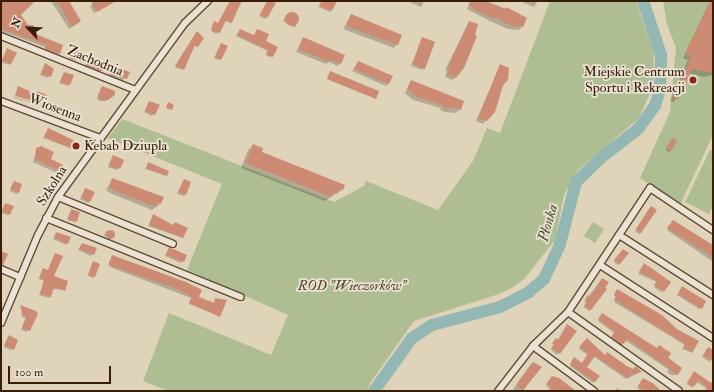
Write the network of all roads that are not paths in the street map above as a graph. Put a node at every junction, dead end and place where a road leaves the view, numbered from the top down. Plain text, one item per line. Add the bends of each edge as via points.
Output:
1 (208, 1) edge
2 (1, 36) edge
3 (135, 90) junction
4 (1, 101) edge
5 (100, 138) junction
6 (58, 197) junction
7 (46, 218) junction
8 (713, 230) edge
9 (619, 235) junction
10 (173, 244) dead end
11 (600, 265) junction
12 (1, 269) edge
13 (20, 277) junction
14 (713, 295) edge
15 (241, 297) dead end
16 (568, 312) junction
17 (1, 323) edge
18 (713, 338) edge
19 (533, 346) junction
20 (498, 391) edge
21 (594, 391) edge
22 (680, 391) edge

1 - 3 street, Szkolna via 185,23
2 - 3 street, Zachodnia
3 - 5 street, Szkolna
4 - 5 street, Wiosenna
5 - 6 street, Szkolna
6 - 7 street, Szkolna
6 - 10 street
7 - 13 street, Szkolna
7 - 15 street
8 - 9 street via 650,188
9 - 11 street
9 - 14 street
11 - 16 street
11 - 18 street
12 - 13 street
13 - 17 street, Szkolna
16 - 19 street
16 - 22 street
19 - 20 street
19 - 21 street

